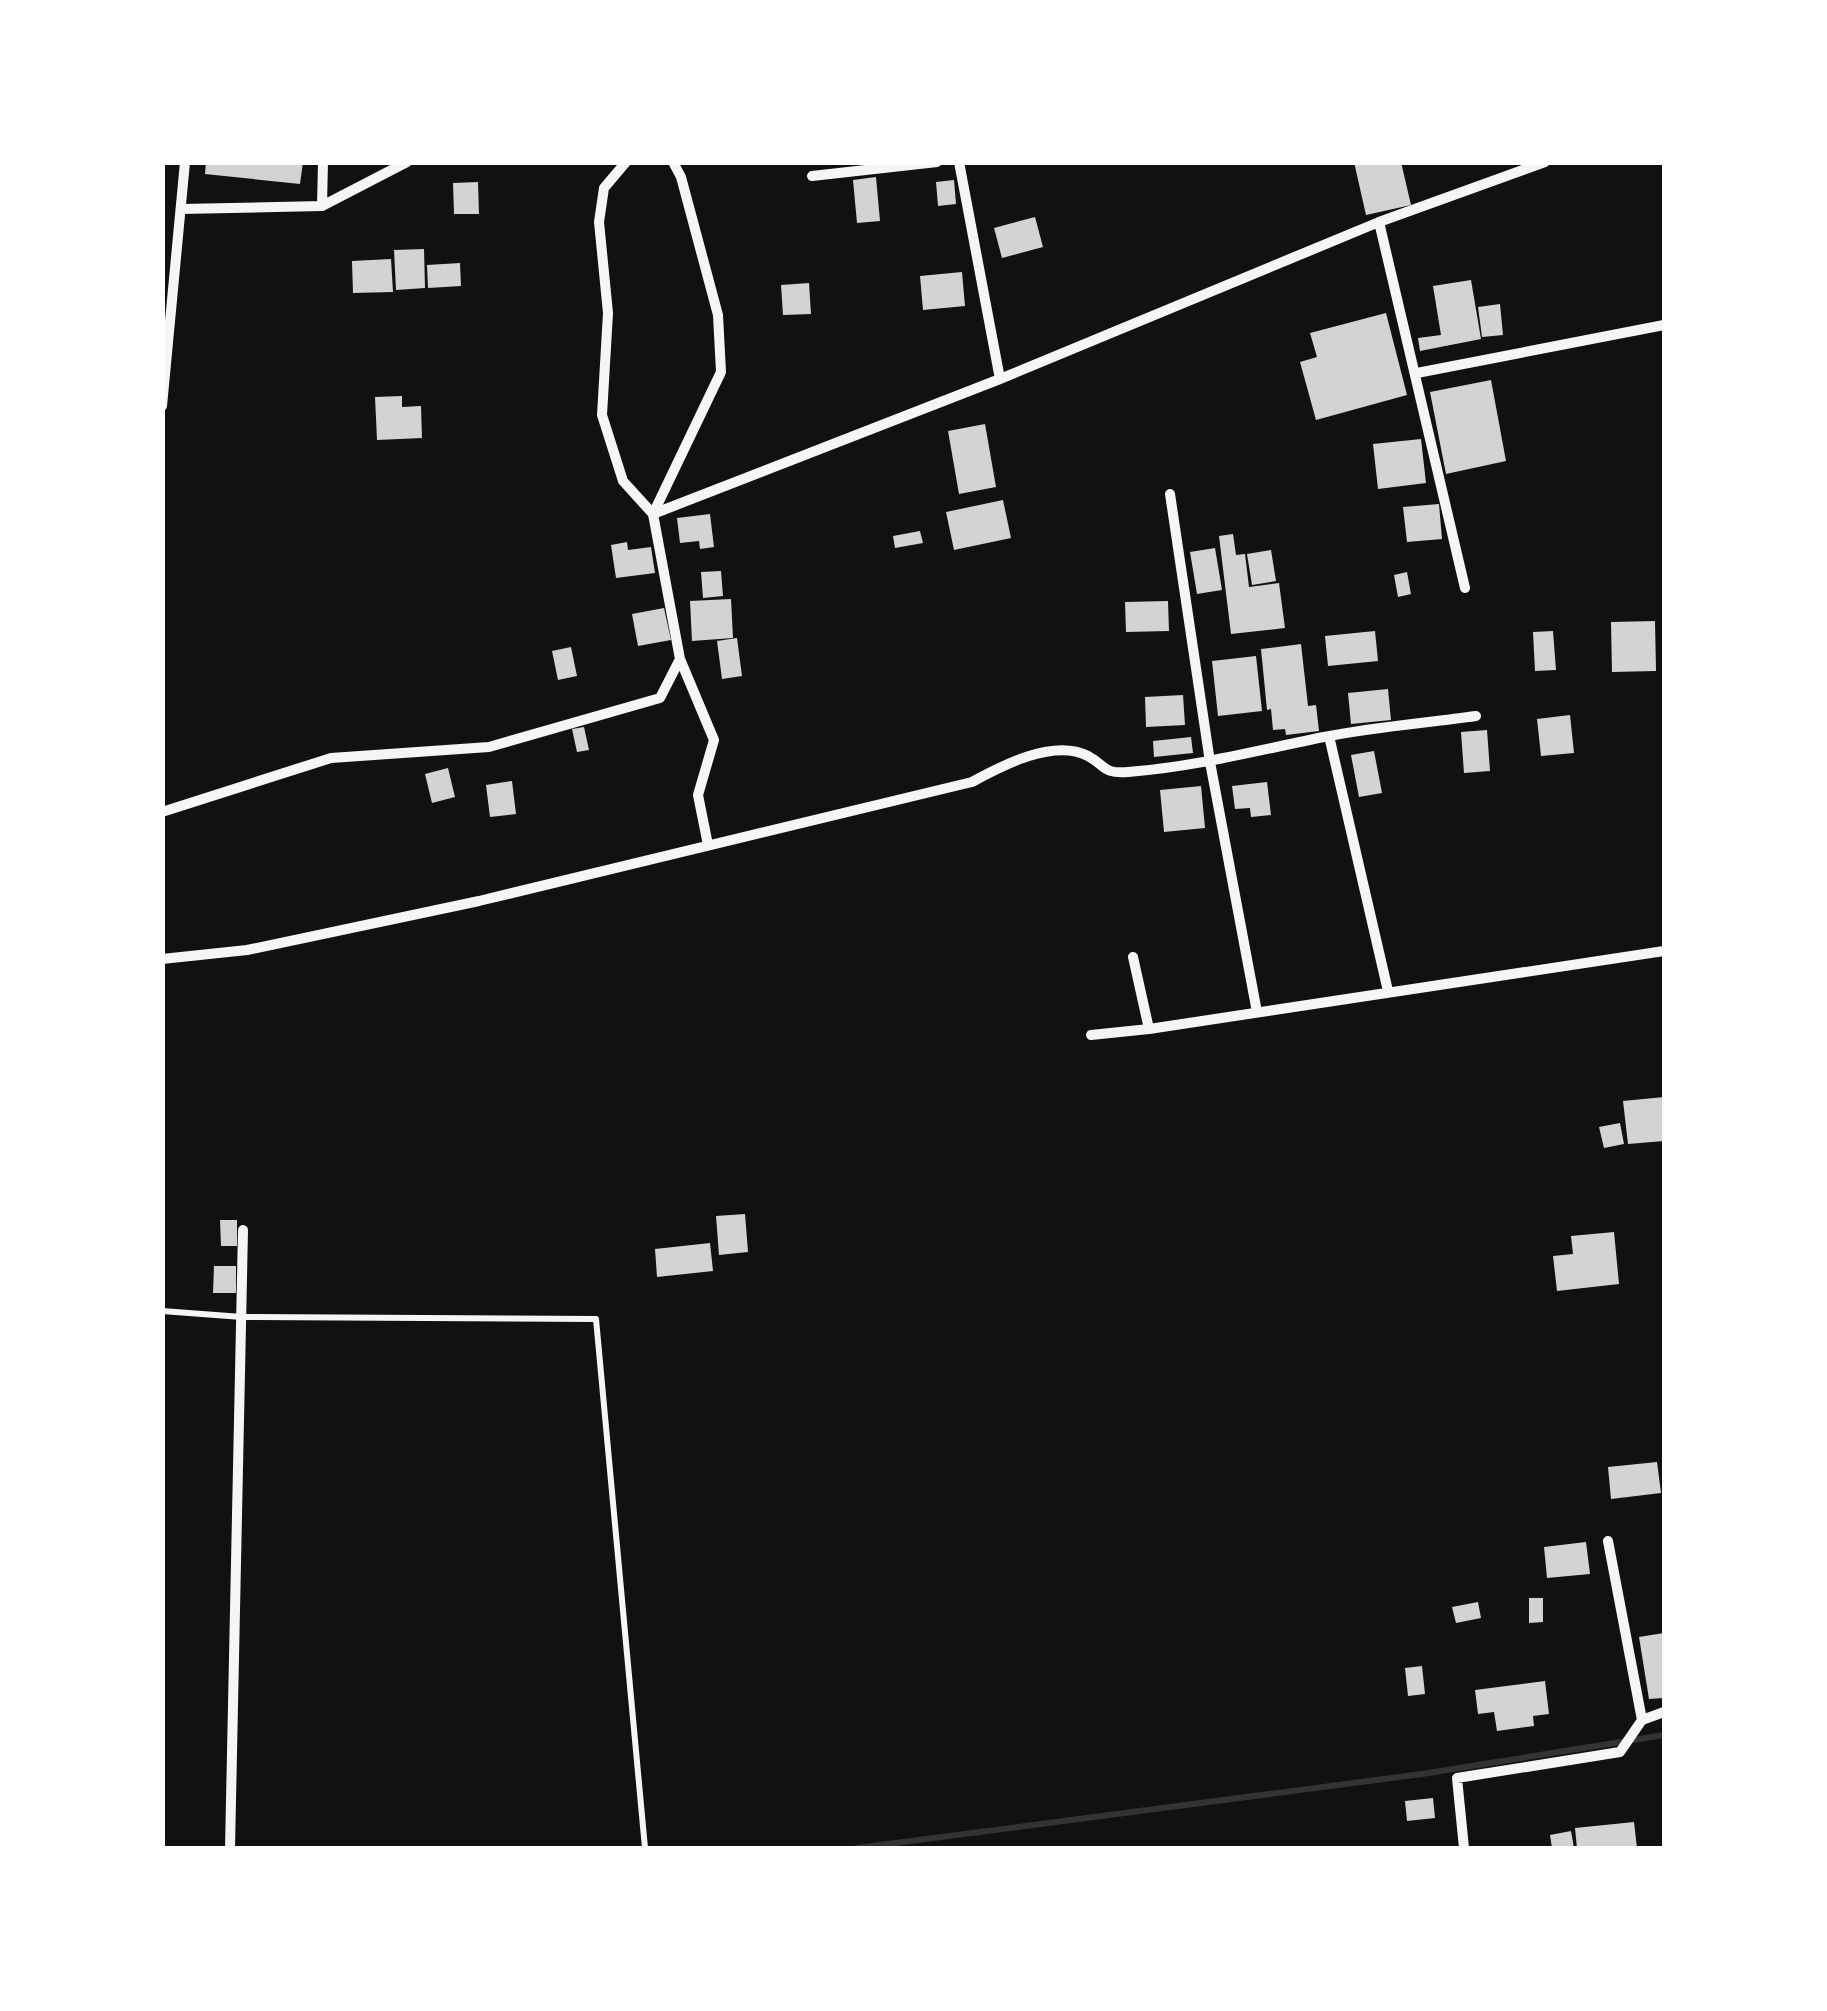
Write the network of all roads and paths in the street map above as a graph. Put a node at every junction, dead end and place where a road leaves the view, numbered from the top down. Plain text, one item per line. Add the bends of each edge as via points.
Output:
1 (185, 162) edge
2 (323, 162) edge
3 (407, 162) edge
4 (626, 162) edge
5 (673, 162) edge
6 (937, 162) edge
7 (959, 162) edge
8 (1545, 162) edge
9 (812, 176) dead end
10 (322, 206) junction
11 (181, 209) junction
12 (1379, 222) junction
13 (1664, 325) edge
14 (1416, 372) junction
15 (1000, 378) junction
16 (162, 406) edge
17 (1170, 494) dead end
18 (653, 514) junction
19 (1465, 588) dead end
20 (680, 659) junction
21 (1476, 716) dead end
22 (1329, 736) junction
23 (1210, 762) junction
24 (162, 812) edge
25 (708, 845) junction
26 (1664, 950) edge
27 (1133, 957) dead end
28 (162, 959) edge
29 (1388, 990) junction
30 (1258, 1012) junction
31 (1149, 1029) junction
32 (1091, 1034) dead end
33 (243, 1230) dead end
34 (162, 1312) edge
35 (242, 1317) junction
36 (1608, 1541) dead end
37 (1664, 1712) edge
38 (1642, 1720) junction
39 (230, 1848) edge
40 (645, 1848) edge
41 (1464, 1848) edge

1 - 11 street
2 - 10 street
3 - 10 street
4 - 18 street via 604,188 598,222 608,313 602,414 623,481
5 - 18 street via 718,315 721,372
6 - 9 street
7 - 15 street
8 - 12 street
10 - 11 street
11 - 16 street
12 - 14 street
12 - 15 street
13 - 14 street
14 - 19 street
15 - 18 street
17 - 23 street
18 - 20 street
20 - 24 street via 660,698 489,747 331,758
20 - 25 street via 714,740 698,794
21 - 22 street
22 - 23 street
22 - 29 street
23 - 25 street via 1106,772 1086,755 1056,751 1014,760 972,782
23 - 30 street
25 - 28 street via 247,950
26 - 29 street
27 - 31 street
29 - 30 street
30 - 31 street
31 - 32 street
33 - 35 street
34 - 35 lane
35 - 39 street
35 - 40 lane via 596,1319
36 - 38 street
37 - 38 street
38 - 41 street via 1621,1750 1457,1778

